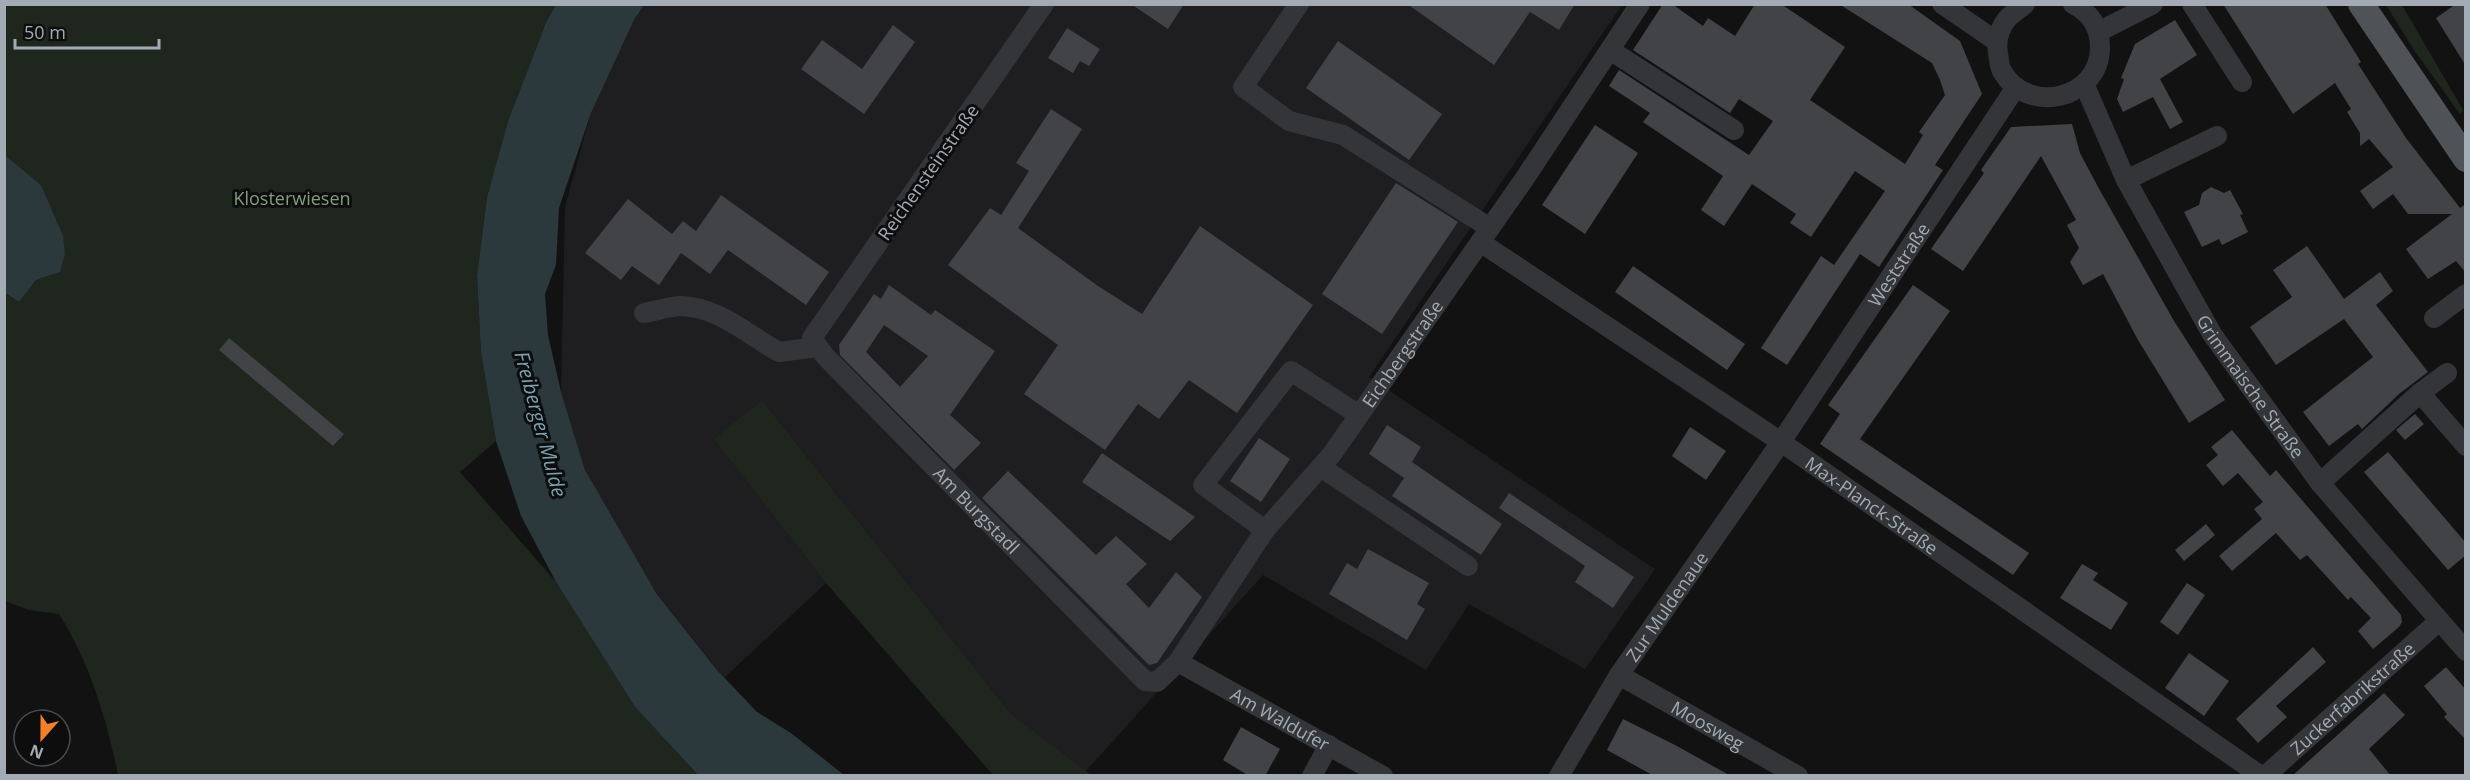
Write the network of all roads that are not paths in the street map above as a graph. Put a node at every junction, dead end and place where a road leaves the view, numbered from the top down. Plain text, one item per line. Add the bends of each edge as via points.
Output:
1 (1044, 4) edge
2 (1299, 4) edge
3 (1640, 4) edge
4 (1942, 4) edge
5 (2025, 4) edge
6 (2073, 4) edge
7 (2153, 4) edge
8 (2192, 4) edge
9 (2361, 4) edge
10 (2100, 31) junction
11 (1996, 40) junction
12 (1610, 50) junction
13 (2242, 82) dead end
14 (2085, 86) junction
15 (2016, 87) junction
16 (1734, 130) dead end
17 (2217, 136) dead end
18 (2462, 146) edge
19 (2126, 180) junction
20 (1485, 235) junction
21 (2466, 294) edge
22 (644, 313) dead end
23 (2434, 318) dead end
24 (815, 342) junction
25 (2447, 373) dead end
26 (2420, 393) junction
27 (1359, 416) junction
28 (1781, 442) junction
29 (2466, 446) edge
30 (1322, 468) junction
31 (2320, 483) junction
32 (1265, 530) junction
33 (1468, 566) dead end
34 (2439, 621) junction
35 (2466, 651) edge
36 (1178, 662) junction
37 (1619, 675) junction
38 (1144, 681) joint
39 (1329, 745) junction
40 (1312, 776) edge
41 (1383, 776) edge
42 (1559, 776) edge
43 (1798, 776) edge
44 (2263, 776) edge

1 - 24 street, Reichensteinstraße
2 - 20 street, Max-Planck-Straße via 1243,87 1289,121 1343,135
3 - 12 street, Eichbergstraße
4 - 11 street
5 - 11 street via 2008,19
6 - 10 street via 2083,9
7 - 10 street
8 - 13 street
9 - 18 main road
10 - 14 street via 2100,60
11 - 15 street via 2001,70
12 - 16 street
12 - 20 street, Eichbergstraße
14 - 15 street via 2072,93 2044,98
14 - 19 street, Grimmaische Straße
15 - 28 street, Weststraße
17 - 19 street
19 - 31 street, Grimmaische Straße via 2212,334
20 - 27 street, Eichbergstraße
20 - 28 street, Max-Planck-Straße
21 - 23 street
22 - 24 street via 680,306 698,308 745,329 778,352
24 - 38 street, Am Burgstadl
25 - 26 street
26 - 29 street
26 - 31 street
27 - 30 street, Eichbergstraße
27 - 32 street via 1291,371 1203,485
28 - 37 street, Zur Muldenaue
28 - 44 street, Max-Planck-Straße
30 - 32 street, Eichbergstraße
30 - 33 street
31 - 34 street, Grimmaische Straße
32 - 36 street, Eichbergstraße
34 - 35 street, Grimmaische Straße
34 - 44 street, Zuckerfabrikstraße
36 - 38 street, Eichbergstraße via 1157,682
36 - 39 street, Am Waldufer
37 - 42 street, Zur Muldenaue
37 - 43 street, Moosweg
39 - 40 street
39 - 41 street, Am Waldufer

